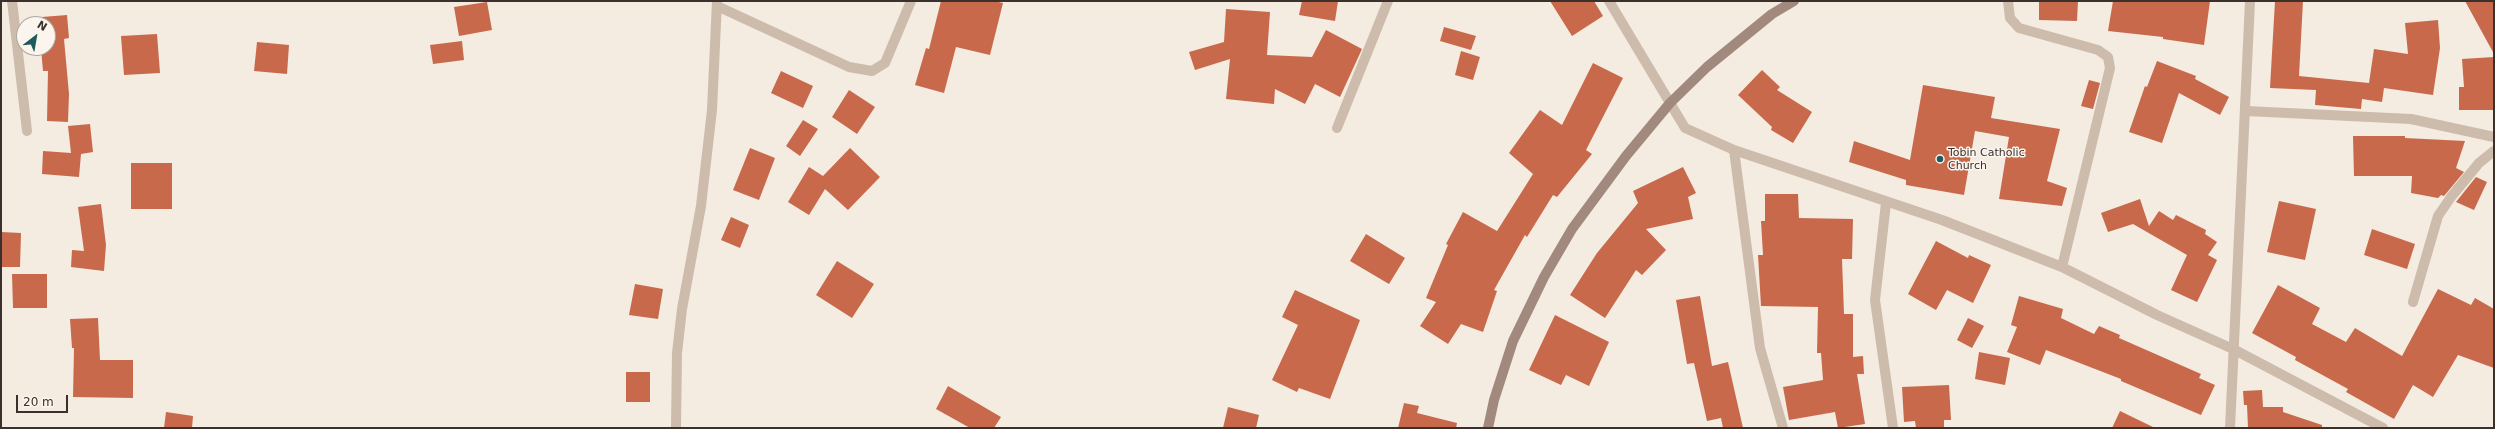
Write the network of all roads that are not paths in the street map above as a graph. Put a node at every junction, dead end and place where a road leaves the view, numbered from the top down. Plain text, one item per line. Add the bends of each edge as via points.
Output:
1 (12, 1) edge
2 (910, 1) edge
3 (1388, 1) edge
4 (1609, 1) edge
5 (1794, 1) edge
6 (2008, 1) edge
7 (2250, 1) edge
8 (717, 4) edge
9 (1670, 103) junction
10 (2246, 111) junction
11 (1337, 128) dead end
12 (27, 131) dead end
13 (2494, 137) edge
14 (1734, 150) junction
15 (2494, 151) edge
16 (1886, 203) junction
17 (2062, 267) junction
18 (2413, 302) dead end
19 (2233, 349) junction
20 (676, 428) edge
21 (1488, 428) edge
22 (1783, 428) edge
23 (1893, 428) edge
24 (2230, 428) edge
25 (2383, 428) edge

1 - 12 street
2 - 8 street via 885,64 872,71 849,67
3 - 11 street
4 - 9 street
5 - 9 main road via 1772,14 1707,67
6 - 17 street via 2010,18 2019,28 2098,50 2108,57 2110,68
7 - 10 street
8 - 20 street via 712,110 702,206 682,309 677,353
9 - 14 street via 1685,128
9 - 21 main road via 1626,156 1577,223 1544,277 1513,341
10 - 13 street via 2411,118
10 - 19 street
14 - 16 street
14 - 22 street via 1760,348
15 - 18 street via 2479,163 2450,197 2438,216
16 - 17 street via 1942,220
16 - 23 street via 1875,300
17 - 19 street via 2157,315
19 - 24 street
19 - 25 street

